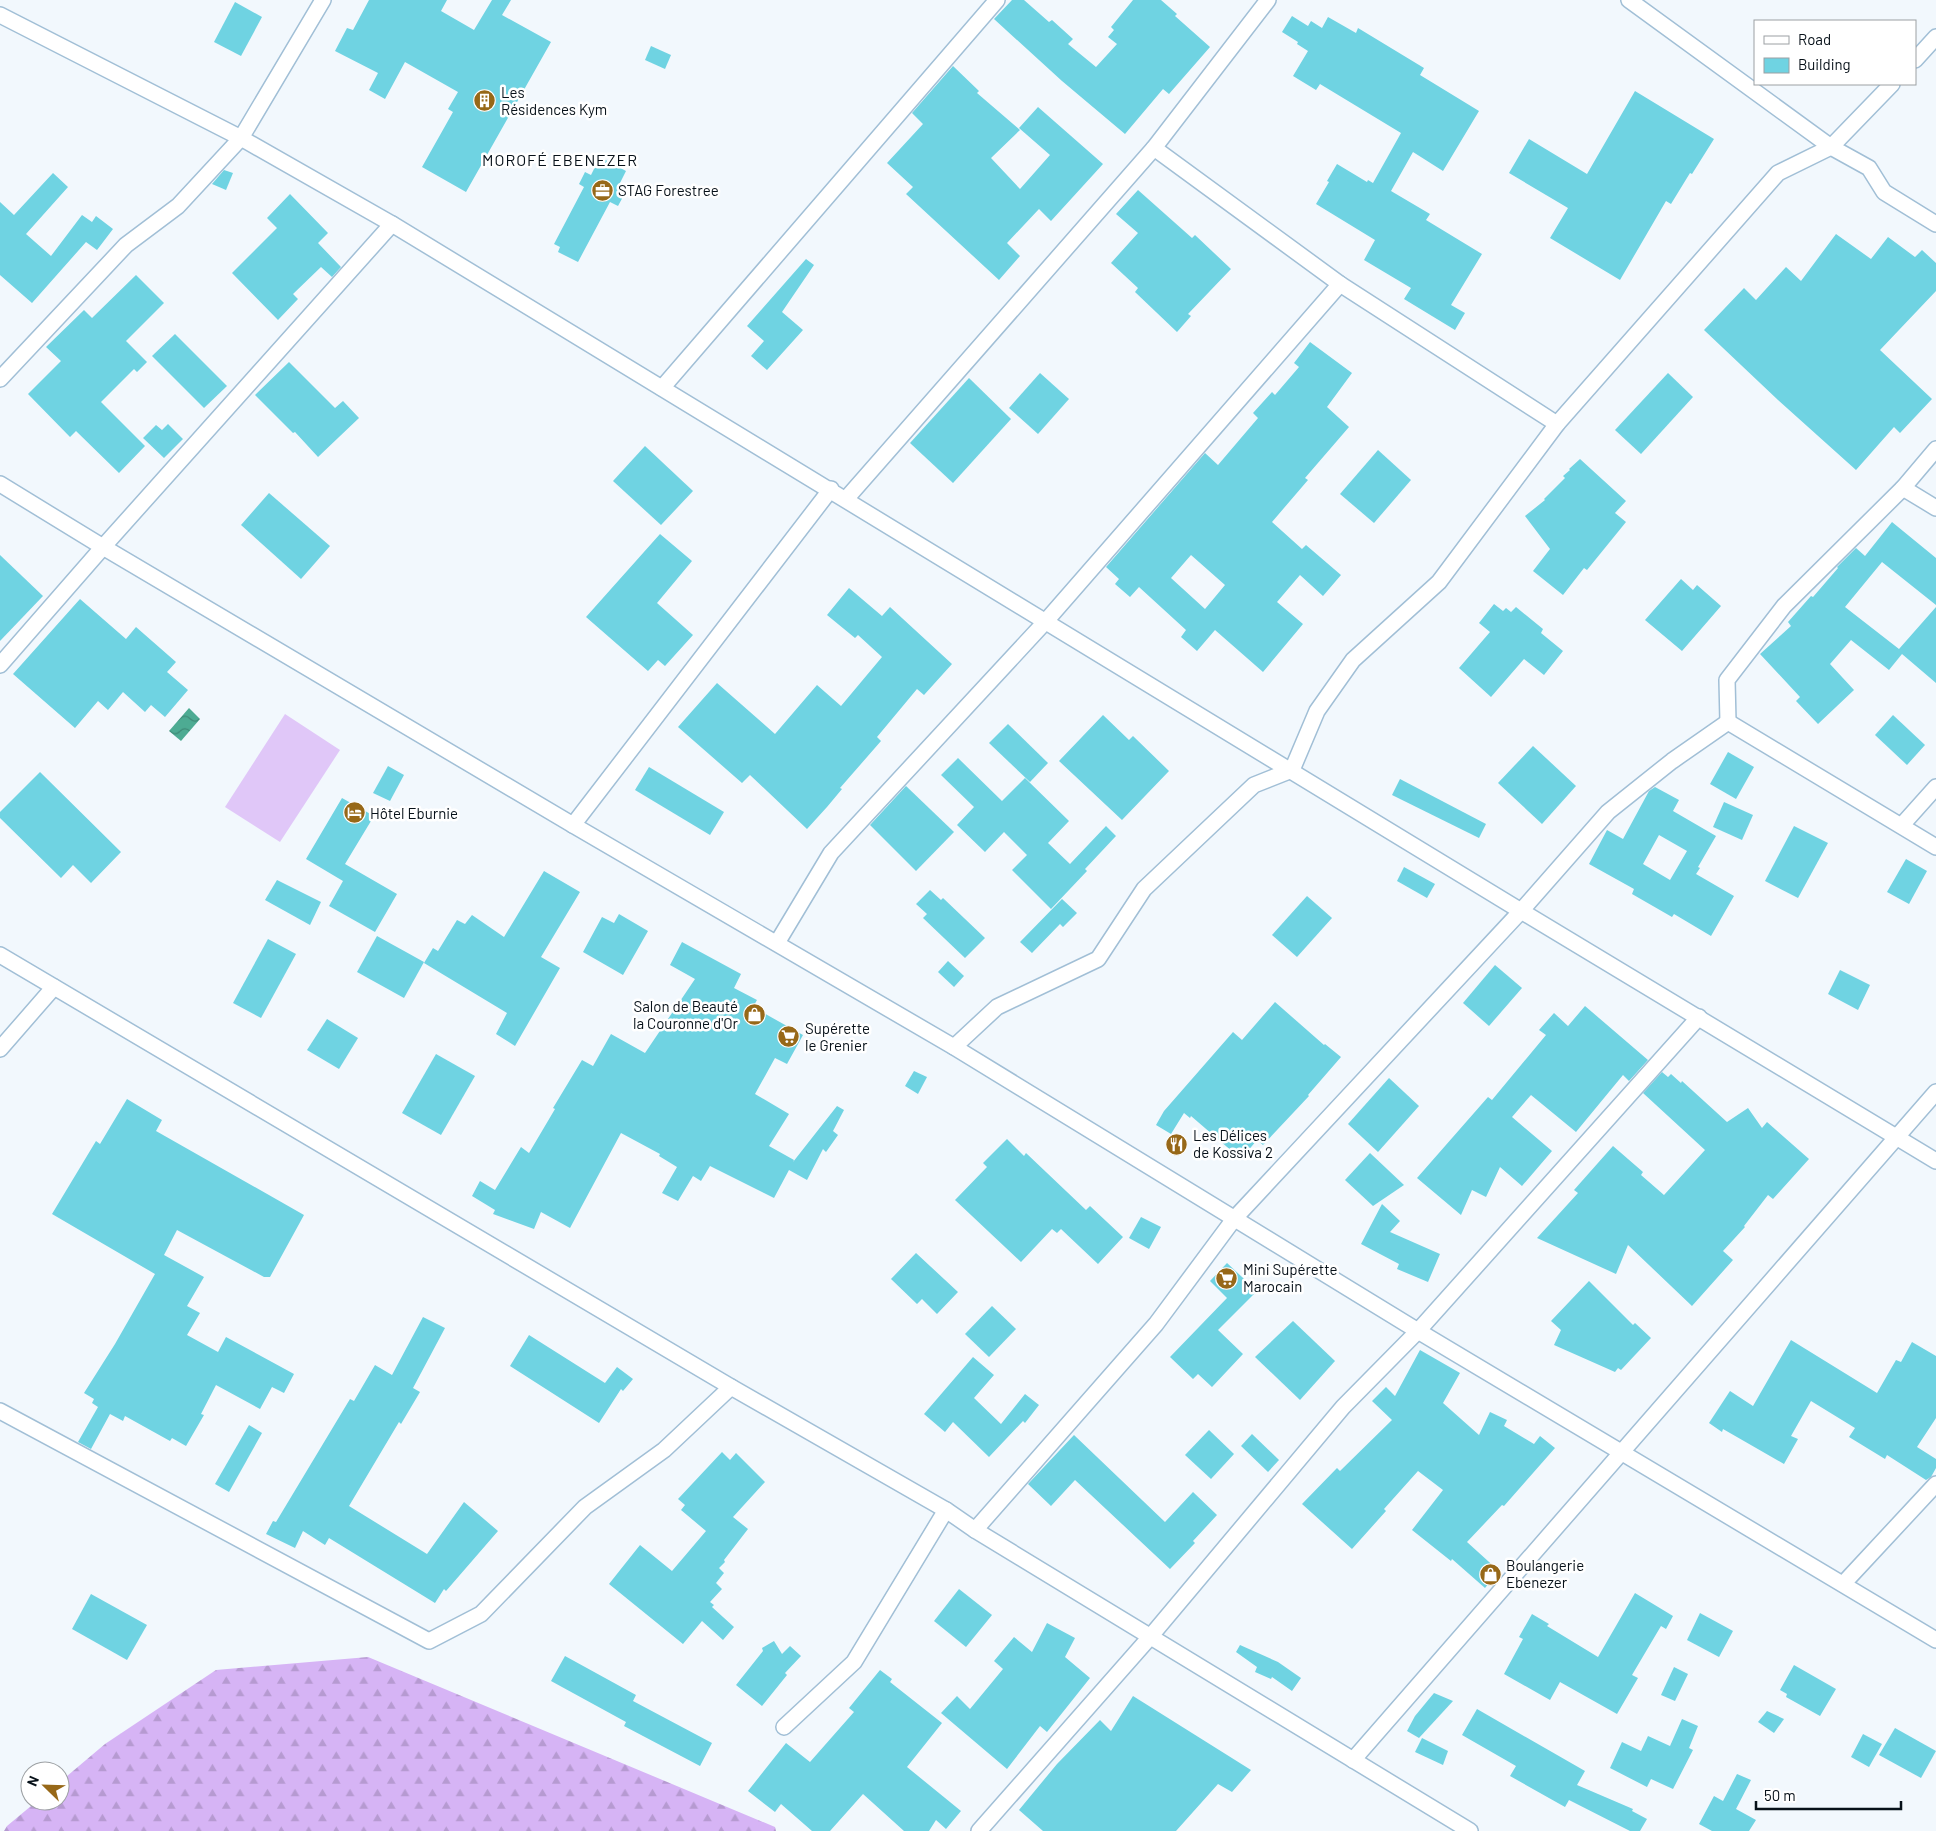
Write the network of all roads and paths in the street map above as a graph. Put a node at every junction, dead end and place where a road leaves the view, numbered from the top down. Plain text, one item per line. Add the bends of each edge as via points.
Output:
1 (323, 0) edge
2 (997, 0) edge
3 (1268, 0) edge
4 (1629, 0) edge
5 (0, 15) edge
6 (1936, 37) edge
7 (1916, 59) edge
8 (1891, 85) edge
9 (241, 138) junction
10 (1831, 147) junction
11 (1154, 148) junction
12 (392, 224) junction
13 (1936, 224) edge
14 (1340, 284) junction
15 (0, 378) edge
16 (662, 388) junction
17 (1557, 424) junction
18 (1936, 449) edge
19 (0, 484) edge
20 (1903, 488) junction
21 (831, 489) junction
22 (846, 499) junction
23 (1936, 508) edge
24 (103, 547) junction
25 (1046, 621) junction
26 (0, 665) edge
27 (1728, 722) junction
28 (1292, 770) junction
29 (1936, 787) edge
30 (573, 825) junction
31 (1902, 825) junction
32 (1936, 847) edge
33 (1521, 911) junction
34 (777, 943) junction
35 (0, 955) edge
36 (54, 987) junction
37 (1699, 1017) junction
38 (954, 1047) junction
39 (0, 1050) edge
40 (1936, 1092) edge
41 (1897, 1137) junction
42 (1936, 1161) edge
43 (1234, 1219) junction
44 (1418, 1331) junction
45 (731, 1387) junction
46 (0, 1411) edge
47 (1622, 1453) junction
48 (1936, 1484) edge
49 (946, 1510) junction
50 (975, 1530) junction
51 (1843, 1584) junction
52 (1150, 1637) junction
53 (1936, 1640) edge
54 (784, 1727) dead end
55 (1353, 1760) junction
56 (979, 1831) edge
57 (1470, 1831) edge

1 - 9 street
2 - 16 street
3 - 11 street
4 - 10 street
5 - 9 street
6 - 7 street
8 - 10 street
9 - 12 street
9 - 15 street via 178,206 126,245
10 - 13 street via 1869,168 1884,192
10 - 17 street via 1778,173
11 - 14 street
11 - 22 street
12 - 16 street
12 - 24 street
14 - 17 street
14 - 25 street
16 - 21 street
17 - 28 street via 1439,582 1353,660 1317,711
18 - 20 street
19 - 24 street
20 - 23 street
20 - 27 street via 1784,606 1727,680
21 - 22 street
21 - 30 street
22 - 25 street
24 - 26 street
24 - 30 street
25 - 28 street
25 - 34 street via 831,853
27 - 31 street
27 - 33 street via 1608,812
28 - 33 street
28 - 38 street via 1254,785 1144,890 1098,959 996,1007
29 - 31 street
30 - 34 street
31 - 32 street
33 - 37 street
33 - 43 street
34 - 38 street
35 - 36 street
36 - 39 street
36 - 45 street
37 - 41 street
37 - 44 street
38 - 43 street
40 - 41 street
41 - 42 street
41 - 47 street
43 - 44 street
43 - 50 street via 1156,1324
44 - 47 street
44 - 52 street via 1343,1407
45 - 46 street via 664,1450 585,1507 481,1614 429,1641
45 - 49 street
47 - 51 street
47 - 55 street
48 - 51 street
49 - 50 street
49 - 54 street via 854,1662
50 - 52 street
51 - 53 street
52 - 55 street
52 - 56 street
55 - 57 street

